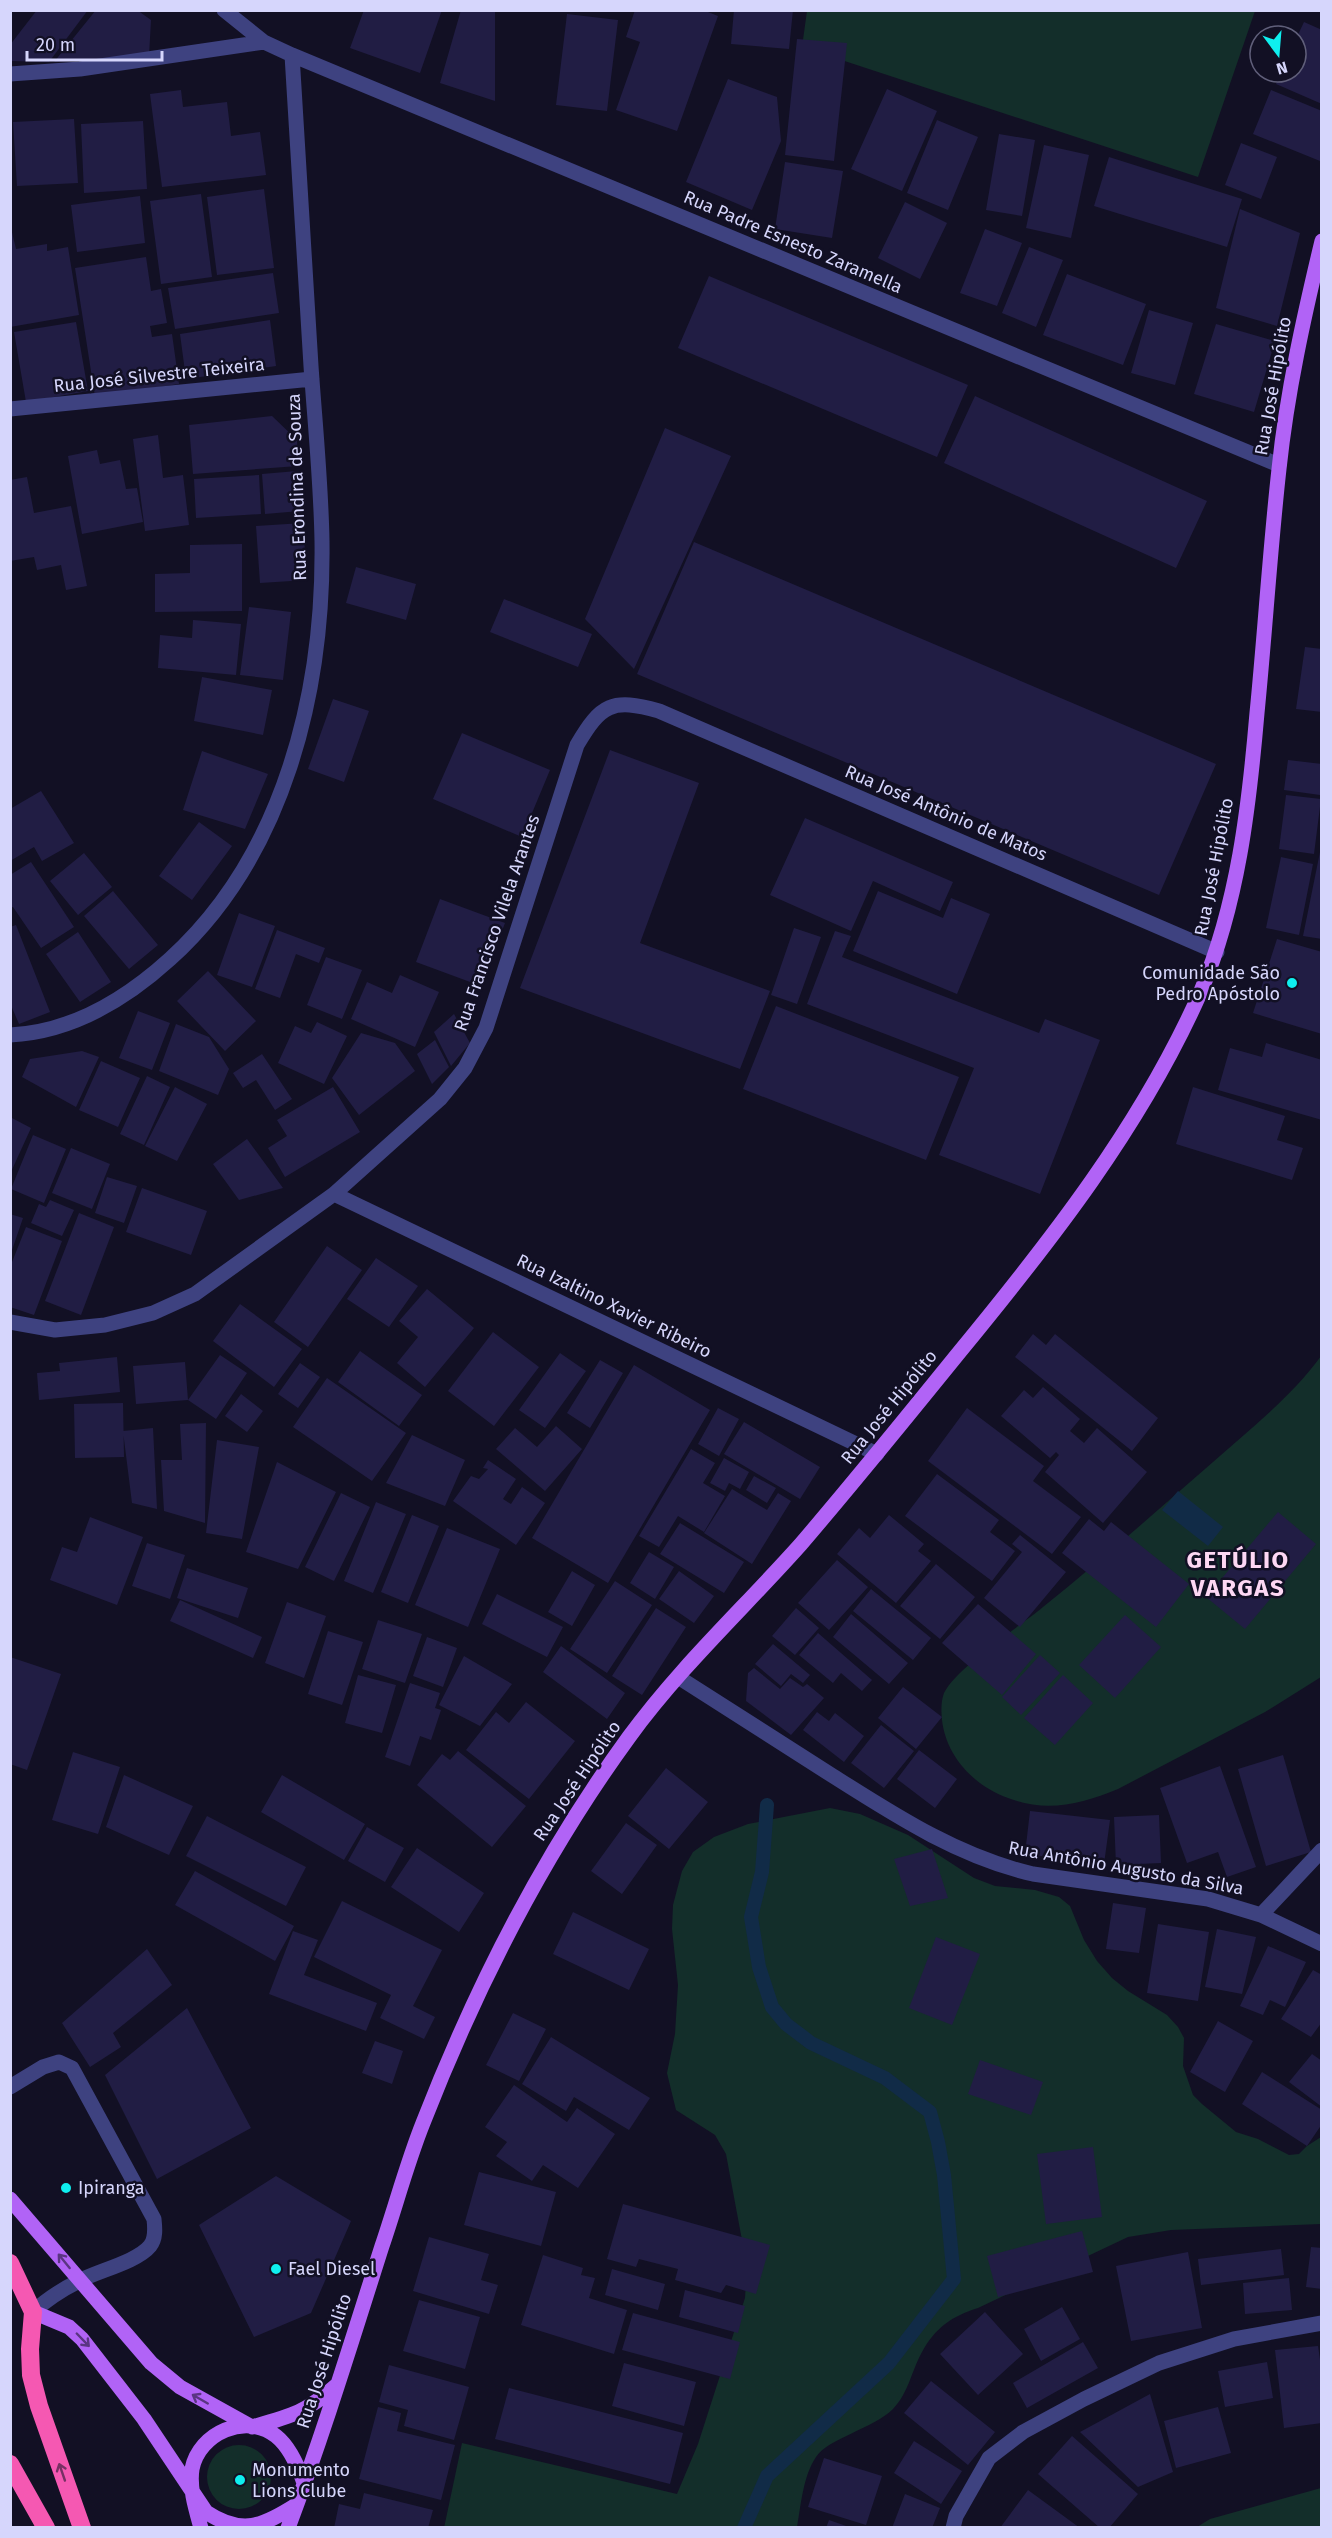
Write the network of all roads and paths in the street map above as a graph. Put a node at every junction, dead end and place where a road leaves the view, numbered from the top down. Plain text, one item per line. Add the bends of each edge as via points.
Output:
1 (224, 10) edge
2 (264, 42) junction
3 (292, 56) junction
4 (10, 74) edge
5 (1322, 240) edge
6 (312, 380) junction
7 (10, 409) edge
8 (1279, 465) junction
9 (659, 711) joint
10 (1217, 952) junction
11 (10, 1035) edge
12 (334, 1194) junction
13 (10, 1322) edge
14 (877, 1454) junction
15 (678, 1677) junction
16 (1322, 1850) edge
17 (1261, 1915) junction
18 (1322, 1944) edge
19 (10, 2087) edge
20 (10, 2199) edge
21 (10, 2263) edge
22 (79, 2280) junction
23 (33, 2312) junction
24 (1322, 2323) edge
25 (337, 2385) junction
26 (252, 2427) junction
27 (10, 2464) edge
28 (304, 2483) junction
29 (193, 2492) junction
30 (296, 2505) junction
31 (46, 2528) edge
32 (82, 2528) edge
33 (201, 2528) edge
34 (288, 2528) edge
35 (953, 2528) edge

1 - 2 street
2 - 3 street
2 - 4 street via 80,69
3 - 6 street, Rua Erondina de Souza
3 - 8 street, Rua Padre Esnesto Zaramella
5 - 8 main road, Rua José Hipólito via 1296,352
6 - 7 street, Rua José Silvestre Teixeira
6 - 11 street, Rua Erondina de Souza via 322,543 318,641 285,784 258,846 214,913 153,974 89,1016
8 - 10 main road, Rua José Hipólito via 1243,843
9 - 10 street, Rua José Antônio de Matos
9 - 12 street, Rua Francisco Vilela Arantes via 621,705 593,718 577,745 486,1028 465,1068 440,1099
10 - 14 main road, Rua José Hipólito via 1169,1056 1068,1217
12 - 13 street, Rua Francisco Vilela Arantes via 195,1294 153,1313 105,1325 56,1330
12 - 14 street, Rua Izaltino Xavier Ribeiro
14 - 15 main road, Rua José Hipólito
15 - 17 street, Rua Antônio Augusto da Silva via 865,1796 955,1848 1005,1868 1208,1899
15 - 25 main road, Rua José Hipólito via 629,1737 544,1866 476,1998 421,2128
16 - 17 street
17 - 18 street, Rua Antônio Augusto da Silva
19 - 22 street via 59,2062 72,2068 154,2219 150,2246 134,2257
22 -> 20 main road
21 - 23 highway
22 - 23 street
26 -> 22 main road via 180,2387 151,2363
23 -> 29 main road via 69,2327 82,2338
32 -> 23 highway via 31,2375
24 - 35 street via 1234,2339 1159,2363 1023,2432 989,2458
25 - 26 main road via 313,2406
25 - 28 main road, Rua José Hipólito
26 - 28 main road via 274,2435 285,2446
26 - 29 main road via 224,2430 202,2448 192,2470
27 - 31 highway
28 - 30 main road, Rua José Hipólito
29 - 30 main road via 206,2512 239,2527 257,2526
29 - 33 main road
30 - 34 main road, Rua José Hipólito

